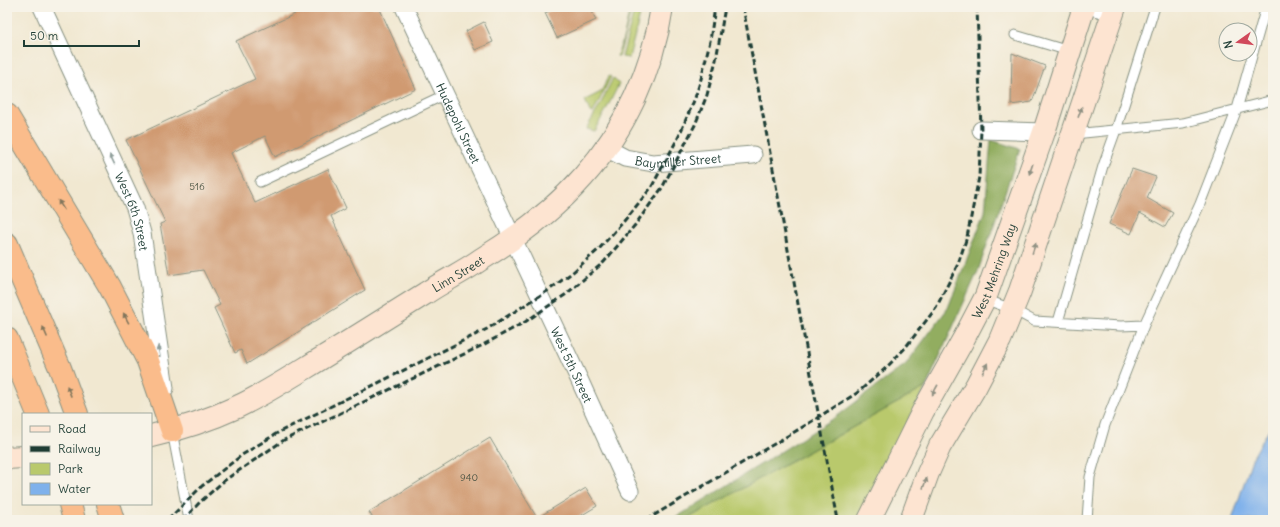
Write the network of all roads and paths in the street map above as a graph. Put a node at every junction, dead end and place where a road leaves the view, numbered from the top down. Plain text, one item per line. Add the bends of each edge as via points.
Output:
1 (42, 7) edge
2 (404, 7) edge
3 (662, 7) edge
4 (1155, 7) edge
5 (1266, 7) edge
6 (1083, 8) edge
7 (1114, 12) edge
8 (1014, 36) dead end
9 (1069, 51) junction
10 (446, 94) junction
11 (1273, 100) edge
12 (1237, 109) junction
13 (7, 114) edge
14 (982, 130) dead end
15 (1116, 130) junction
16 (1044, 132) junction
17 (1072, 134) junction
18 (606, 148) junction
19 (753, 155) dead end
20 (260, 182) dead end
21 (513, 238) junction
22 (7, 244) edge
23 (984, 299) junction
24 (1012, 309) junction
25 (1058, 322) junction
26 (1144, 325) junction
27 (7, 339) edge
28 (38, 413) edge
29 (78, 413) edge
30 (161, 434) edge
31 (630, 491) dead end
32 (70, 505) edge
33 (108, 505) edge
34 (74, 520) edge
35 (113, 520) edge
36 (189, 520) edge
37 (869, 520) edge
38 (912, 520) edge
39 (1087, 520) edge

30 -> 1 street, West 6th Street via 142,233 135,208
2 - 10 street, Hudepohl Street
3 - 18 main road, Linn Street via 655,41 637,91
4 - 15 lane
5 - 12 lane
6 - 7 lane
6 - 9 main road, West Mehring Way
17 -> 7 main road
8 - 9 lane
9 - 16 main road, West Mehring Way
10 - 20 lane
10 - 21 street, Hudepohl Street
11 - 12 lane
12 - 15 lane via 1183,123
12 - 26 lane via 1200,204
30 -> 13 highway via 148,361 110,287
14 - 16 street
15 - 17 lane
15 - 25 lane via 1103,166
16 -> 23 main road, West Mehring Way
24 -> 17 main road
18 - 19 street, Baymiller Street via 625,158 652,163
18 - 21 main road, Linn Street via 563,198
21 - 30 main road, Linn Street via 271,389 222,413
21 - 31 street, West 5th Street
29 -> 22 highway
23 - 24 lane
23 -> 37 main road, West Mehring Way
24 - 25 lane via 1034,321
38 -> 24 main road via 940,446 976,386 1000,340
25 - 26 lane
26 - 39 lane via 1103,432 1090,477
27 - 28 highway
30 - 36 lane
32 - 34 highway
33 - 35 highway

